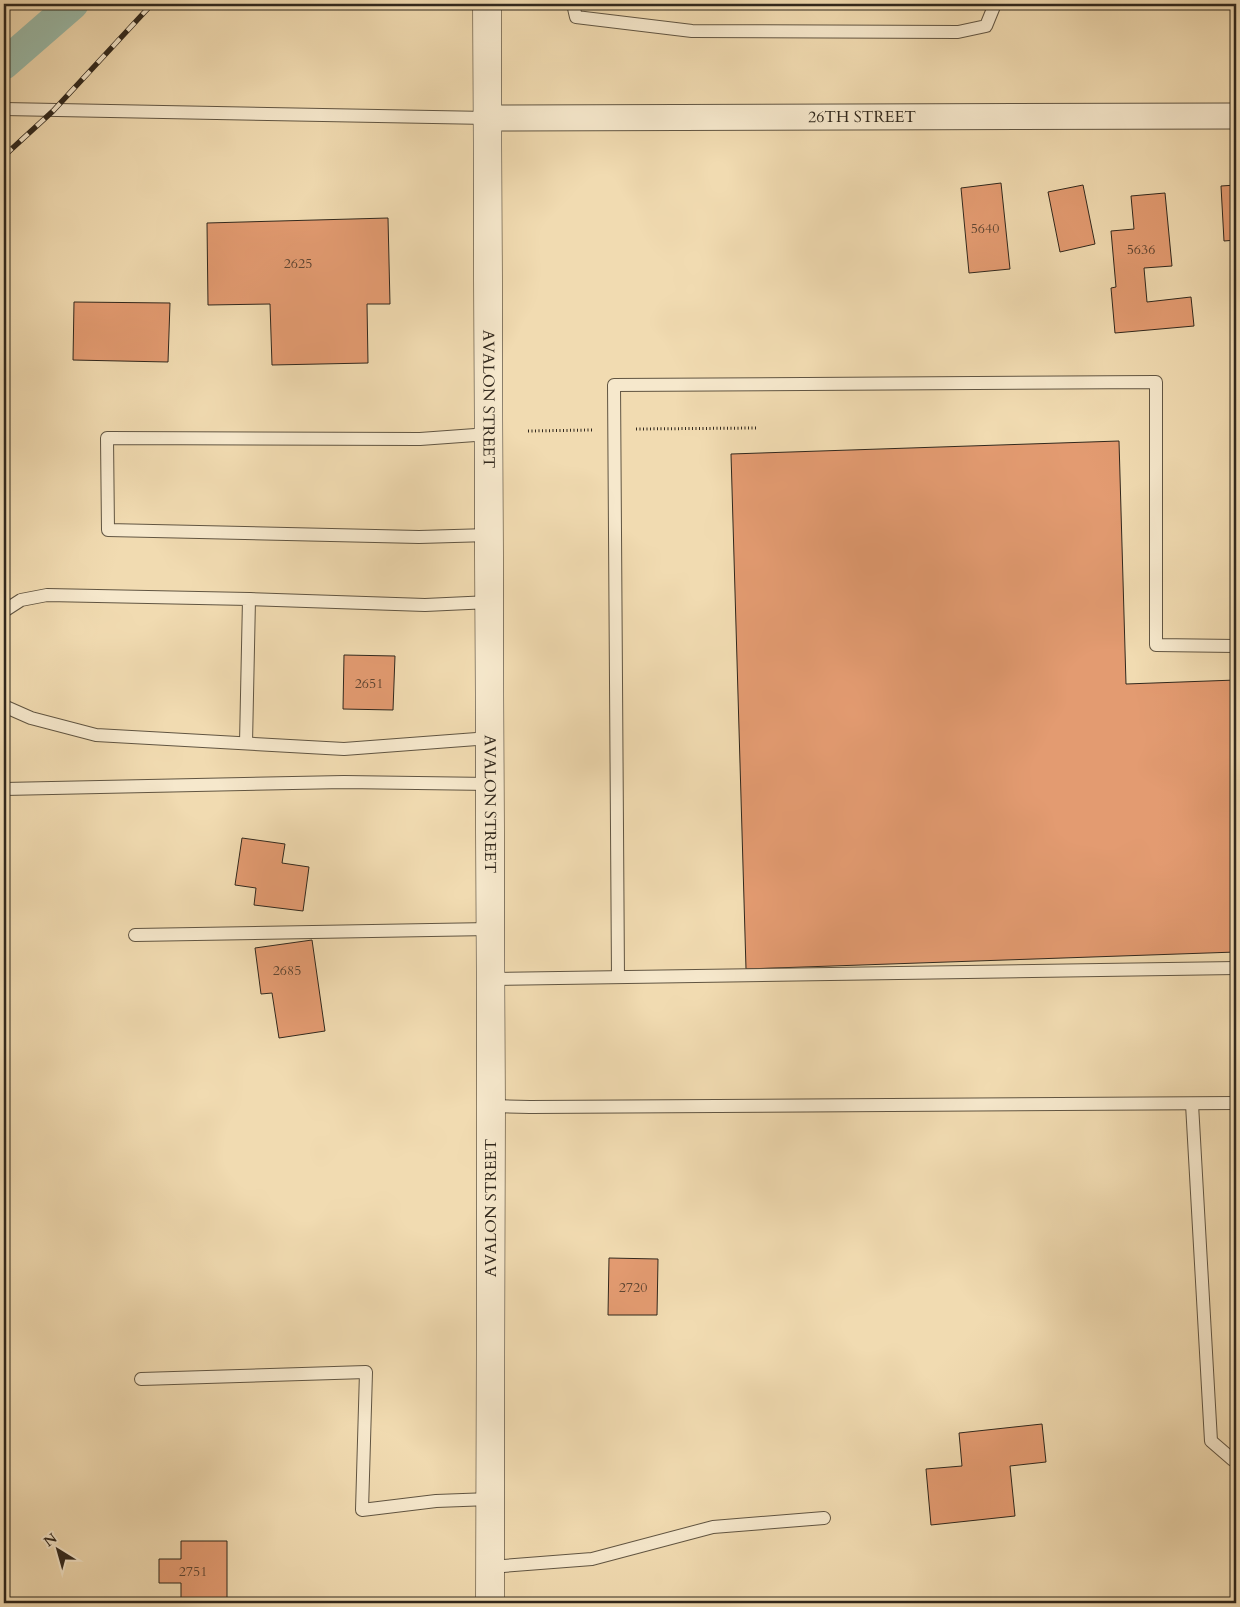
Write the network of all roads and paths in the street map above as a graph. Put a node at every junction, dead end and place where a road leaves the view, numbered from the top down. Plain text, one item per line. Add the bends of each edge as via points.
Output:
1 (487, 4) edge
2 (573, 4) edge
3 (995, 4) edge
4 (4, 110) edge
5 (1236, 116) edge
6 (488, 118) junction
7 (756, 428) dead end
8 (528, 430) dead end
9 (614, 430) junction
10 (489, 434) junction
11 (489, 535) junction
12 (249, 599) junction
13 (490, 602) junction
14 (4, 611) edge
15 (1236, 646) edge
16 (4, 704) edge
17 (490, 738) junction
18 (246, 743) junction
19 (490, 784) junction
20 (4, 789) edge
21 (490, 929) junction
22 (135, 935) dead end
23 (1236, 968) edge
24 (618, 977) junction
25 (490, 979) junction
26 (1236, 1103) edge
27 (1192, 1104) junction
28 (491, 1106) junction
29 (141, 1379) dead end
30 (1236, 1460) edge
31 (490, 1499) junction
32 (824, 1518) dead end
33 (490, 1567) junction
34 (490, 1603) edge

1 - 6 street, AVALON STREET
2 - 3 lane via 576,16 692,31 958,32 986,26
4 - 6 lane
5 - 6 street, 26TH STREET
6 - 10 street, AVALON STREET
7 - 9 path
8 - 9 path
9 - 15 lane via 614,385 1156,382 1156,645
9 - 24 lane
10 - 11 street, AVALON STREET
10 - 11 lane via 420,439 107,438 108,530 418,537
11 - 13 street, AVALON STREET
12 - 13 lane via 425,605
12 - 14 lane via 47,595 21,600
12 - 18 lane
13 - 17 street, AVALON STREET
16 - 18 lane via 31,718 96,734
17 - 18 lane via 344,749
17 - 19 street, AVALON STREET
19 - 20 lane via 344,782
19 - 21 street, AVALON STREET
21 - 22 lane
21 - 25 street, AVALON STREET
23 - 24 lane
24 - 25 lane
25 - 28 street, AVALON STREET
26 - 27 lane
27 - 28 lane
27 - 30 lane via 1211,1441
28 - 31 street, AVALON STREET
29 - 31 lane via 366,1372 362,1510 436,1501
31 - 33 street, AVALON STREET
32 - 33 lane via 713,1526 592,1559
33 - 34 street, AVALON STREET

